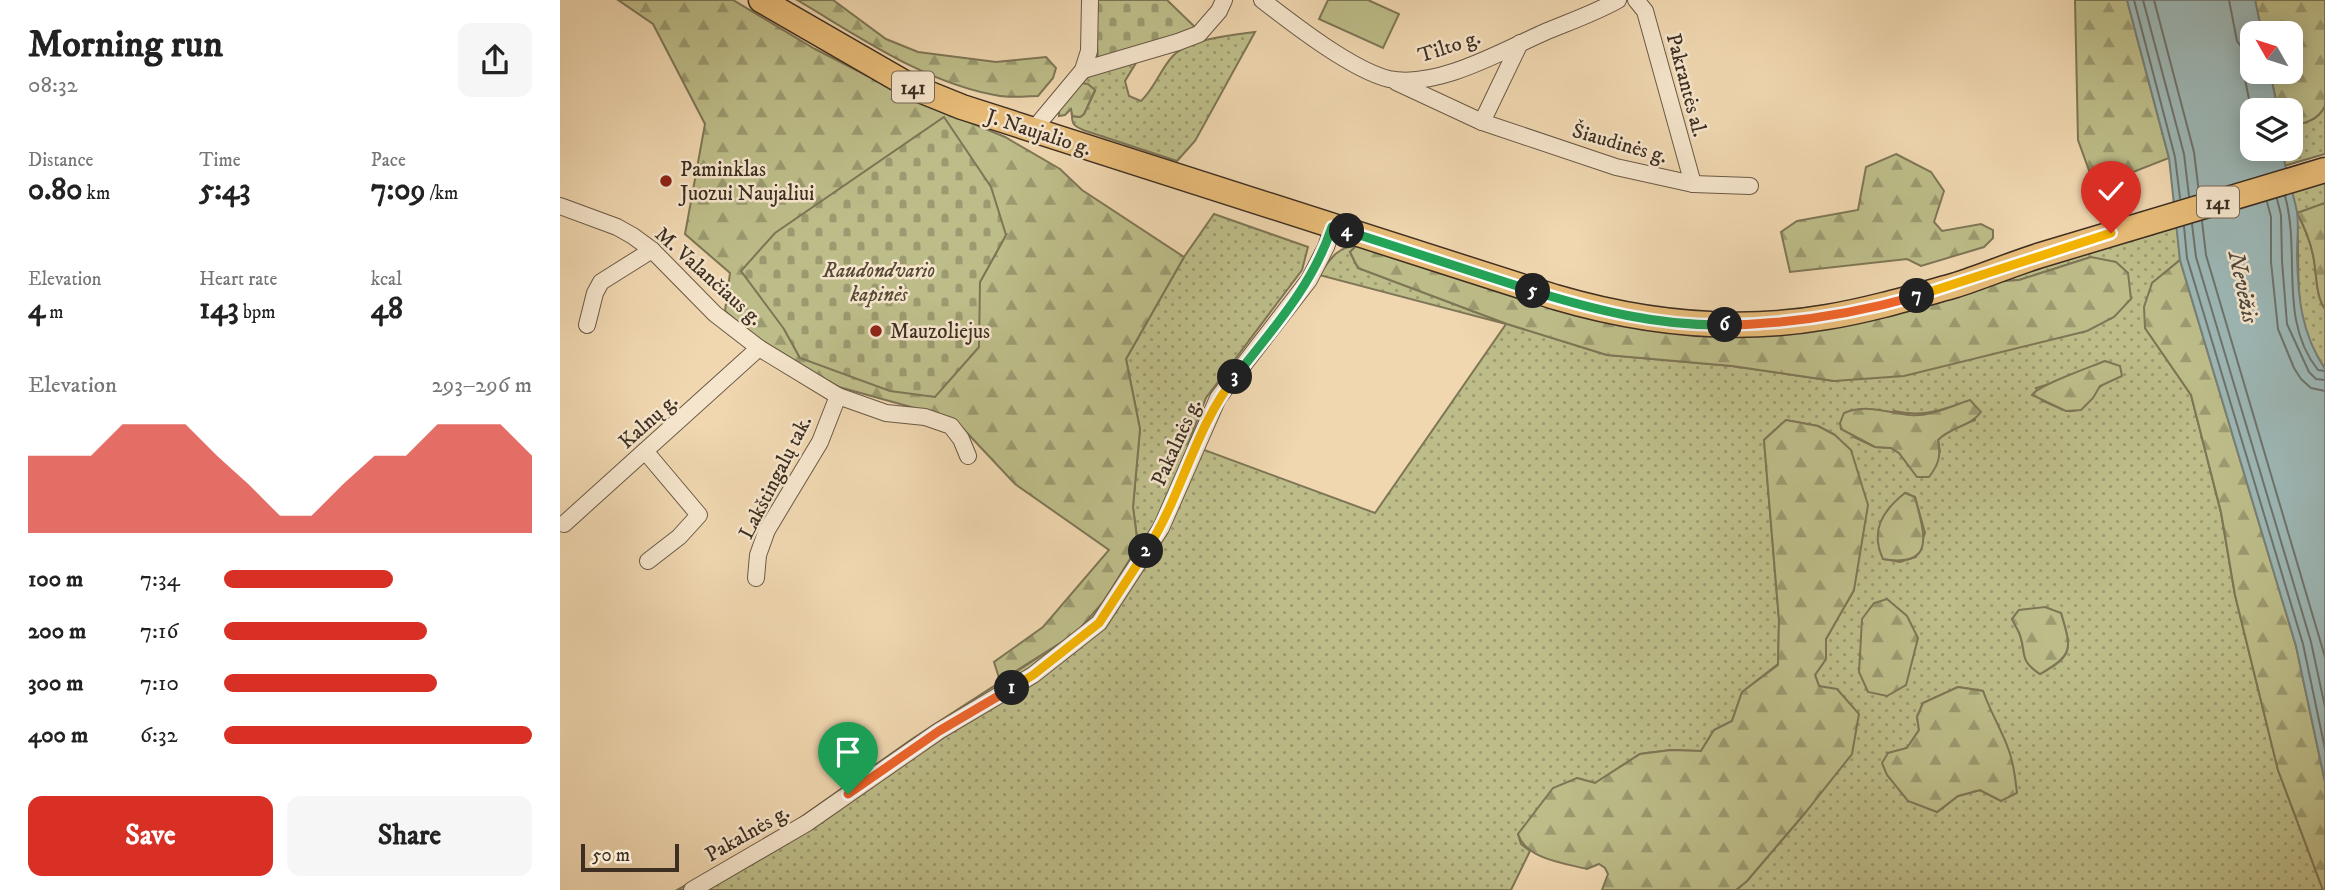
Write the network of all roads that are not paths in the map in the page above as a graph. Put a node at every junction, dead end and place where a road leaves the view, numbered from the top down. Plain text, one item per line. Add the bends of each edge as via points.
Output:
1 (761, 0) edge
2 (1090, 0) edge
3 (1224, 0) edge
4 (1262, 0) edge
5 (1618, 0) edge
6 (1636, 0) edge
7 (1520, 43) junction
8 (1083, 69) junction
9 (1390, 79) junction
10 (1482, 122) junction
11 (1033, 131) junction
12 (2325, 170) edge
13 (1693, 184) junction
14 (1751, 186) dead end
15 (560, 206) edge
16 (1332, 227) junction
17 (652, 250) junction
18 (587, 325) dead end
19 (760, 348) junction
20 (838, 396) junction
21 (645, 451) junction
22 (968, 456) dead end
23 (564, 524) dead end
24 (648, 561) dead end
25 (756, 578) dead end
26 (692, 890) edge

1 - 11 main road, J. Naujalio g. / 141 via 911,86
2 - 8 street via 1089,51
3 - 8 street via 1199,34
4 - 9 street, Tilto g. via 1355,65
5 - 7 street, Tilto g.
6 - 13 street, Pakrantės al. via 1645,11
7 - 9 street, Tilto g. via 1453,72
7 - 10 street
8 - 11 street
9 - 10 street, Šiaudinės g.
10 - 13 street, Šiaudinės g. via 1616,167
11 - 16 main road, J. Naujalio g. / 141
12 - 16 main road, 141 via 1958,284 1861,310 1793,322 1715,325 1636,317 1593,308
13 - 14 street, Šiaudinės g.
15 - 17 street, M. Valančiaus g. via 617,227
16 - 26 street, Pakalnės g. via 1309,280 1218,398 1161,528 1099,623 1033,675 939,731 807,823
17 - 18 street via 601,282
17 - 19 street, M. Valančiaus g. via 715,314
19 - 20 street, M. Valančiaus g.
19 - 21 street, Kalnų g.
20 - 22 street, M. Valančiaus g. via 886,413 925,417 951,426
20 - 25 street, Lakštingalų tak. via 820,442 767,530
21 - 23 street, Kalnų g.
21 - 24 street via 699,515

